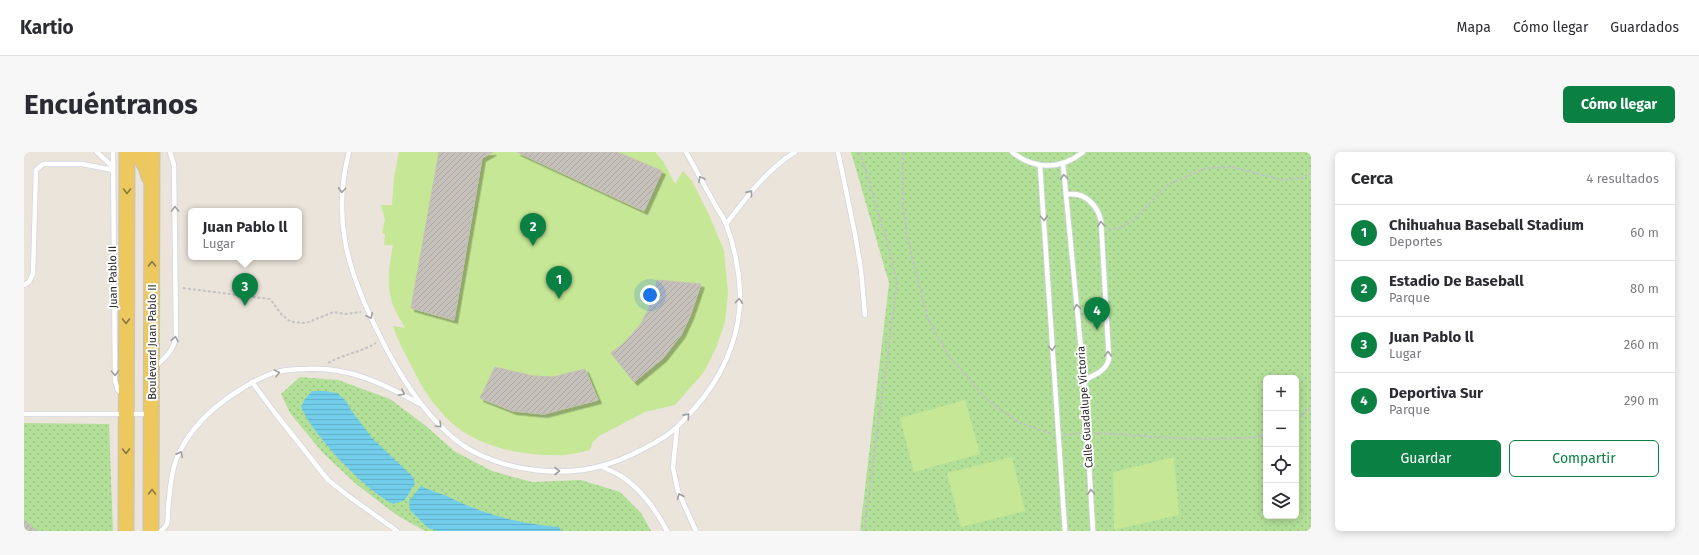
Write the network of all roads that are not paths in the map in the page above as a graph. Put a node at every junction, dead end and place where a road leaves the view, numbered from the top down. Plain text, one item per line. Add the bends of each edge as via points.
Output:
1 (96, 152) edge
2 (113, 152) edge
3 (127, 152) edge
4 (137, 152) edge
5 (152, 152) edge
6 (170, 152) edge
7 (348, 152) edge
8 (686, 152) edge
9 (795, 152) edge
10 (838, 152) edge
11 (1012, 152) edge
12 (1083, 152) edge
13 (1063, 164) junction
14 (1040, 166) junction
15 (112, 169) junction
16 (152, 190) junction
17 (1066, 194) junction
18 (726, 224) junction
19 (120, 253) junction
20 (24, 285) edge
21 (865, 315) dead end
22 (153, 370) junction
23 (1084, 380) junction
24 (252, 382) junction
25 (421, 404) junction
26 (126, 413) junction
27 (24, 414) edge
28 (152, 414) junction
29 (677, 427) junction
30 (600, 466) junction
31 (394, 530) edge
32 (126, 531) edge
33 (151, 531) edge
34 (161, 531) edge
35 (667, 531) edge
36 (696, 531) edge
37 (1064, 531) edge
38 (1093, 531) edge

1 - 15 lane
2 - 15 lane, Juan Pablo II
3 -> 19 main road
4 - 16 main road via 146,167
5 - 16 main road, Boulevard Juan Pablo II
22 -> 6 lane via 169,354 175,342 174,166
7 -> 25 lane via 343,174 341,207 344,238 351,268 362,300 382,340
18 -> 8 lane
18 -> 9 lane via 761,180 782,160
10 - 21 lane via 862,270
11 - 14 lane via 1025,161
12 - 13 lane
13 - 14 lane
17 -> 13 lane, Calle Guadalupe Victoria
14 -> 37 lane
15 - 19 lane, Juan Pablo II
15 - 20 lane via 82,164 43,164 36,170 33,274
22 -> 16 main road, Boulevard Juan Pablo II
23 -> 17 lane, Calle Guadalupe Victoria
23 -> 17 lane via 1104,369 1109,359 1100,215 1087,199 1079,195
29 -> 18 lane via 713,385 725,364 733,342 740,293 737,264
19 -> 26 main road
22 - 28 main road, Boulevard Juan Pablo II
38 -> 23 lane, Calle Guadalupe Victoria
24 -> 25 lane via 273,373 295,369 341,370 390,387
24 - 31 lane via 328,480
34 -> 24 lane via 167,524 173,474 178,456 191,433 225,399
25 -> 30 lane via 454,439 474,452 499,463 544,471 568,471
26 - 27 lane
26 - 28 lane
26 -> 32 main road
33 -> 28 main road, Boulevard Juan Pablo II
29 - 30 lane via 638,452
36 -> 29 lane via 678,491 673,468
30 - 35 lane via 620,476 635,488 650,504

